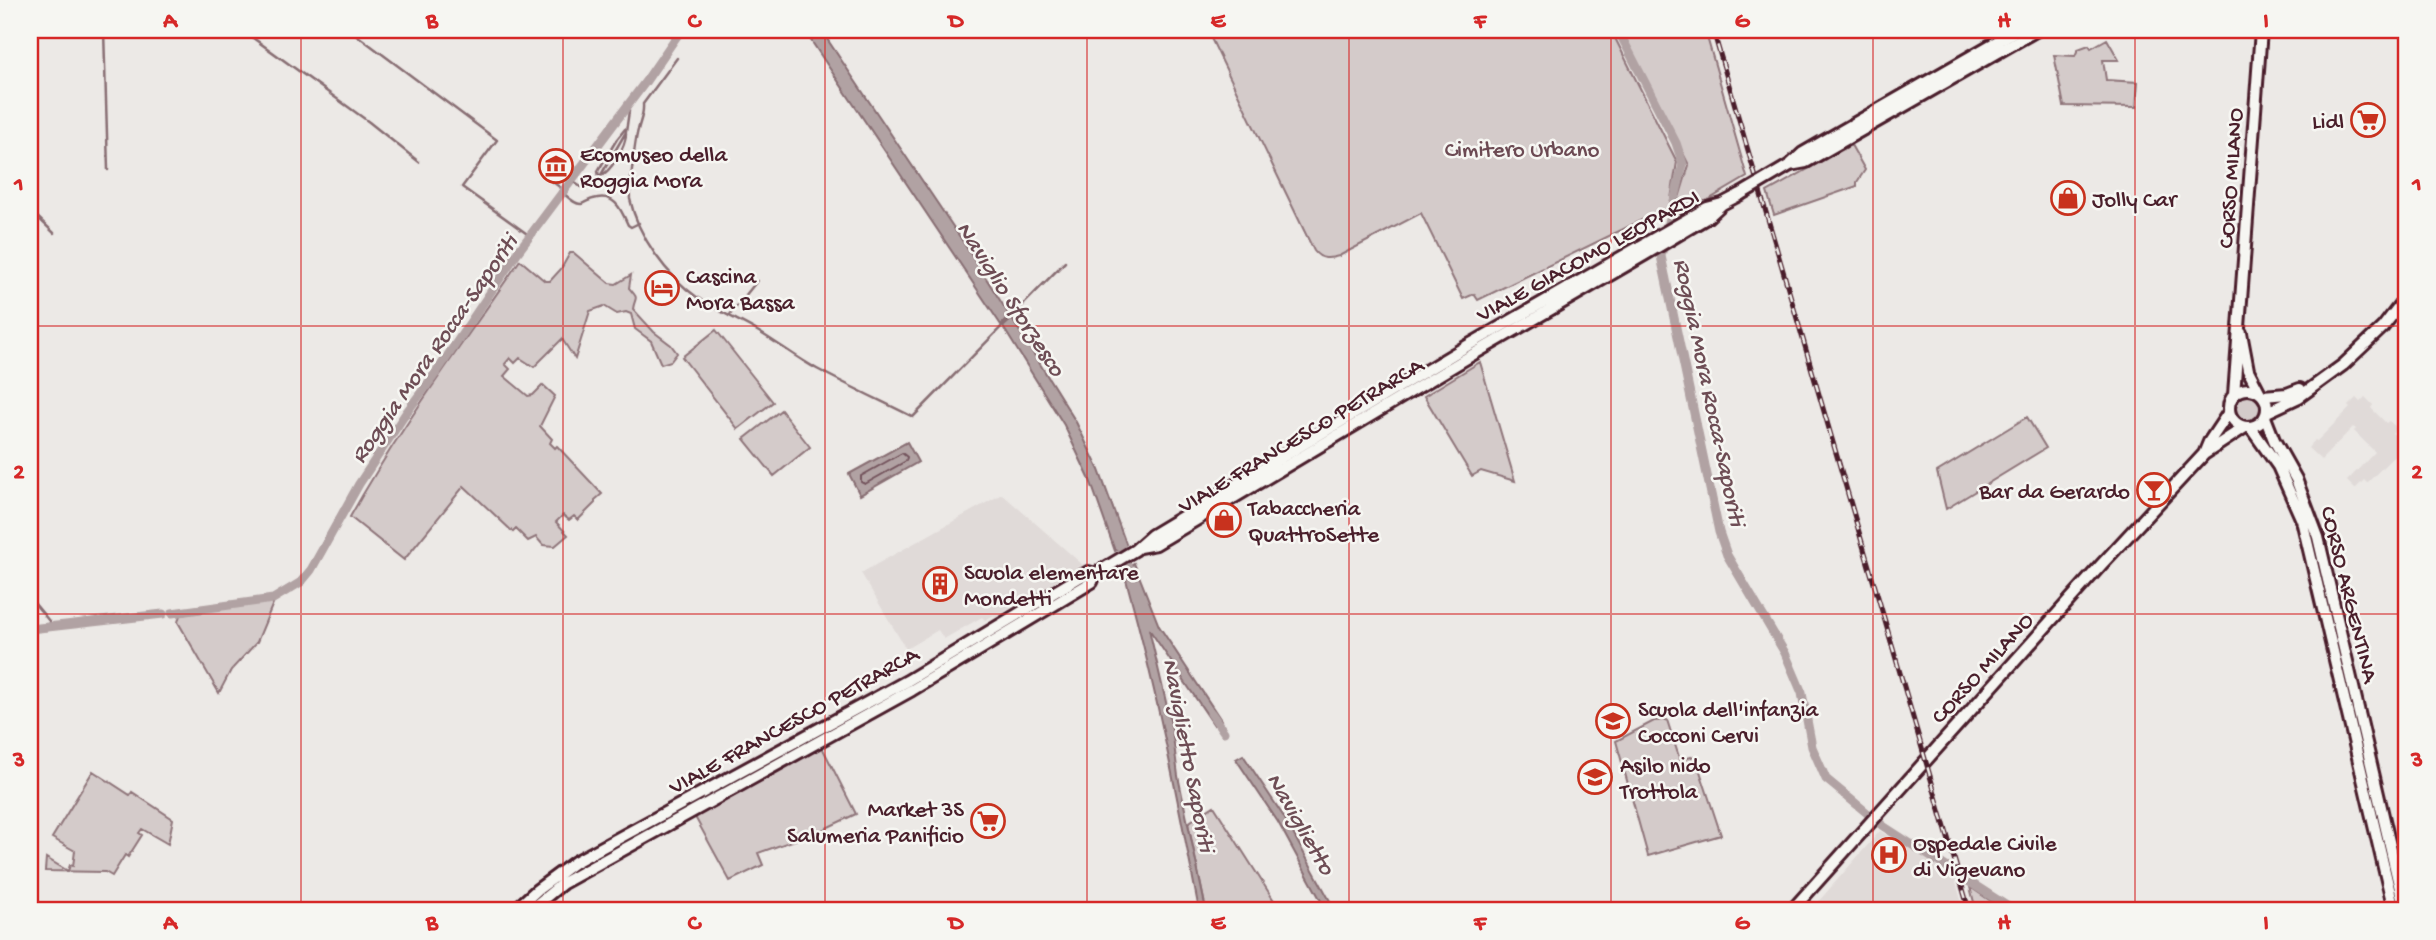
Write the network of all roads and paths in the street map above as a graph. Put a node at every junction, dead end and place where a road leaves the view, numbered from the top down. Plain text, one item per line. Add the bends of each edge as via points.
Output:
1 (2017, 30) edge
2 (2037, 30) edge
3 (2261, 30) edge
4 (1790, 165) junction
5 (1676, 231) junction
6 (2406, 297) edge
7 (2241, 330) junction
8 (1477, 347) junction
9 (2316, 383) junction
10 (2262, 395) junction
11 (2234, 396) junction
12 (2229, 412) junction
13 (2266, 414) junction
14 (2248, 428) junction
15 (2204, 454) junction
16 (1095, 574) junction
17 (515, 909) edge
18 (530, 910) edge
19 (1792, 910) edge
20 (2393, 910) edge
21 (2404, 910) edge

1 - 4 main road, VIALE GIACOMO LEOPARDI via 1803,153
2 - 4 main road, VIALE GIACOMO LEOPARDI via 1806,162
3 - 7 main road, CORSO MILANO
4 - 5 main road, VIALE GIACOMO LEOPARDI, bridge via 1707,208
5 - 8 main road, VIALE GIACOMO LEOPARDI via 1657,237
5 - 8 main road, VIALE GIACOMO LEOPARDI via 1654,250
6 - 9 main road via 2383,327 2343,365
7 - 10 main road, CORSO MILANO via 2248,370
7 - 11 main road, CORSO MILANO
8 - 16 main road, VIALE FRANCESCO PETRARCA via 1157,544 1134,550
9 - 10 main road via 2287,394
9 - 13 main road
10 - 11 main road via 2247,389
10 - 13 main road, CORSO ARGENTINA
11 - 12 main road
12 - 14 main road, CORSO ARGENTINA via 2235,422
12 - 15 main road, CORSO MILANO
13 - 14 main road via 2260,424
13 - 21 main road, CORSO ARGENTINA via 2319,537
14 - 15 main road, CORSO MILANO
14 - 20 main road, CORSO ARGENTINA via 2278,466 2302,520
15 - 19 main road, CORSO MILANO
16 - 17 main road, VIALE FRANCESCO PETRARCA via 1088,572 907,681 575,862
16 - 18 main road, VIALE FRANCESCO PETRARCA via 1092,582 912,690 563,883

